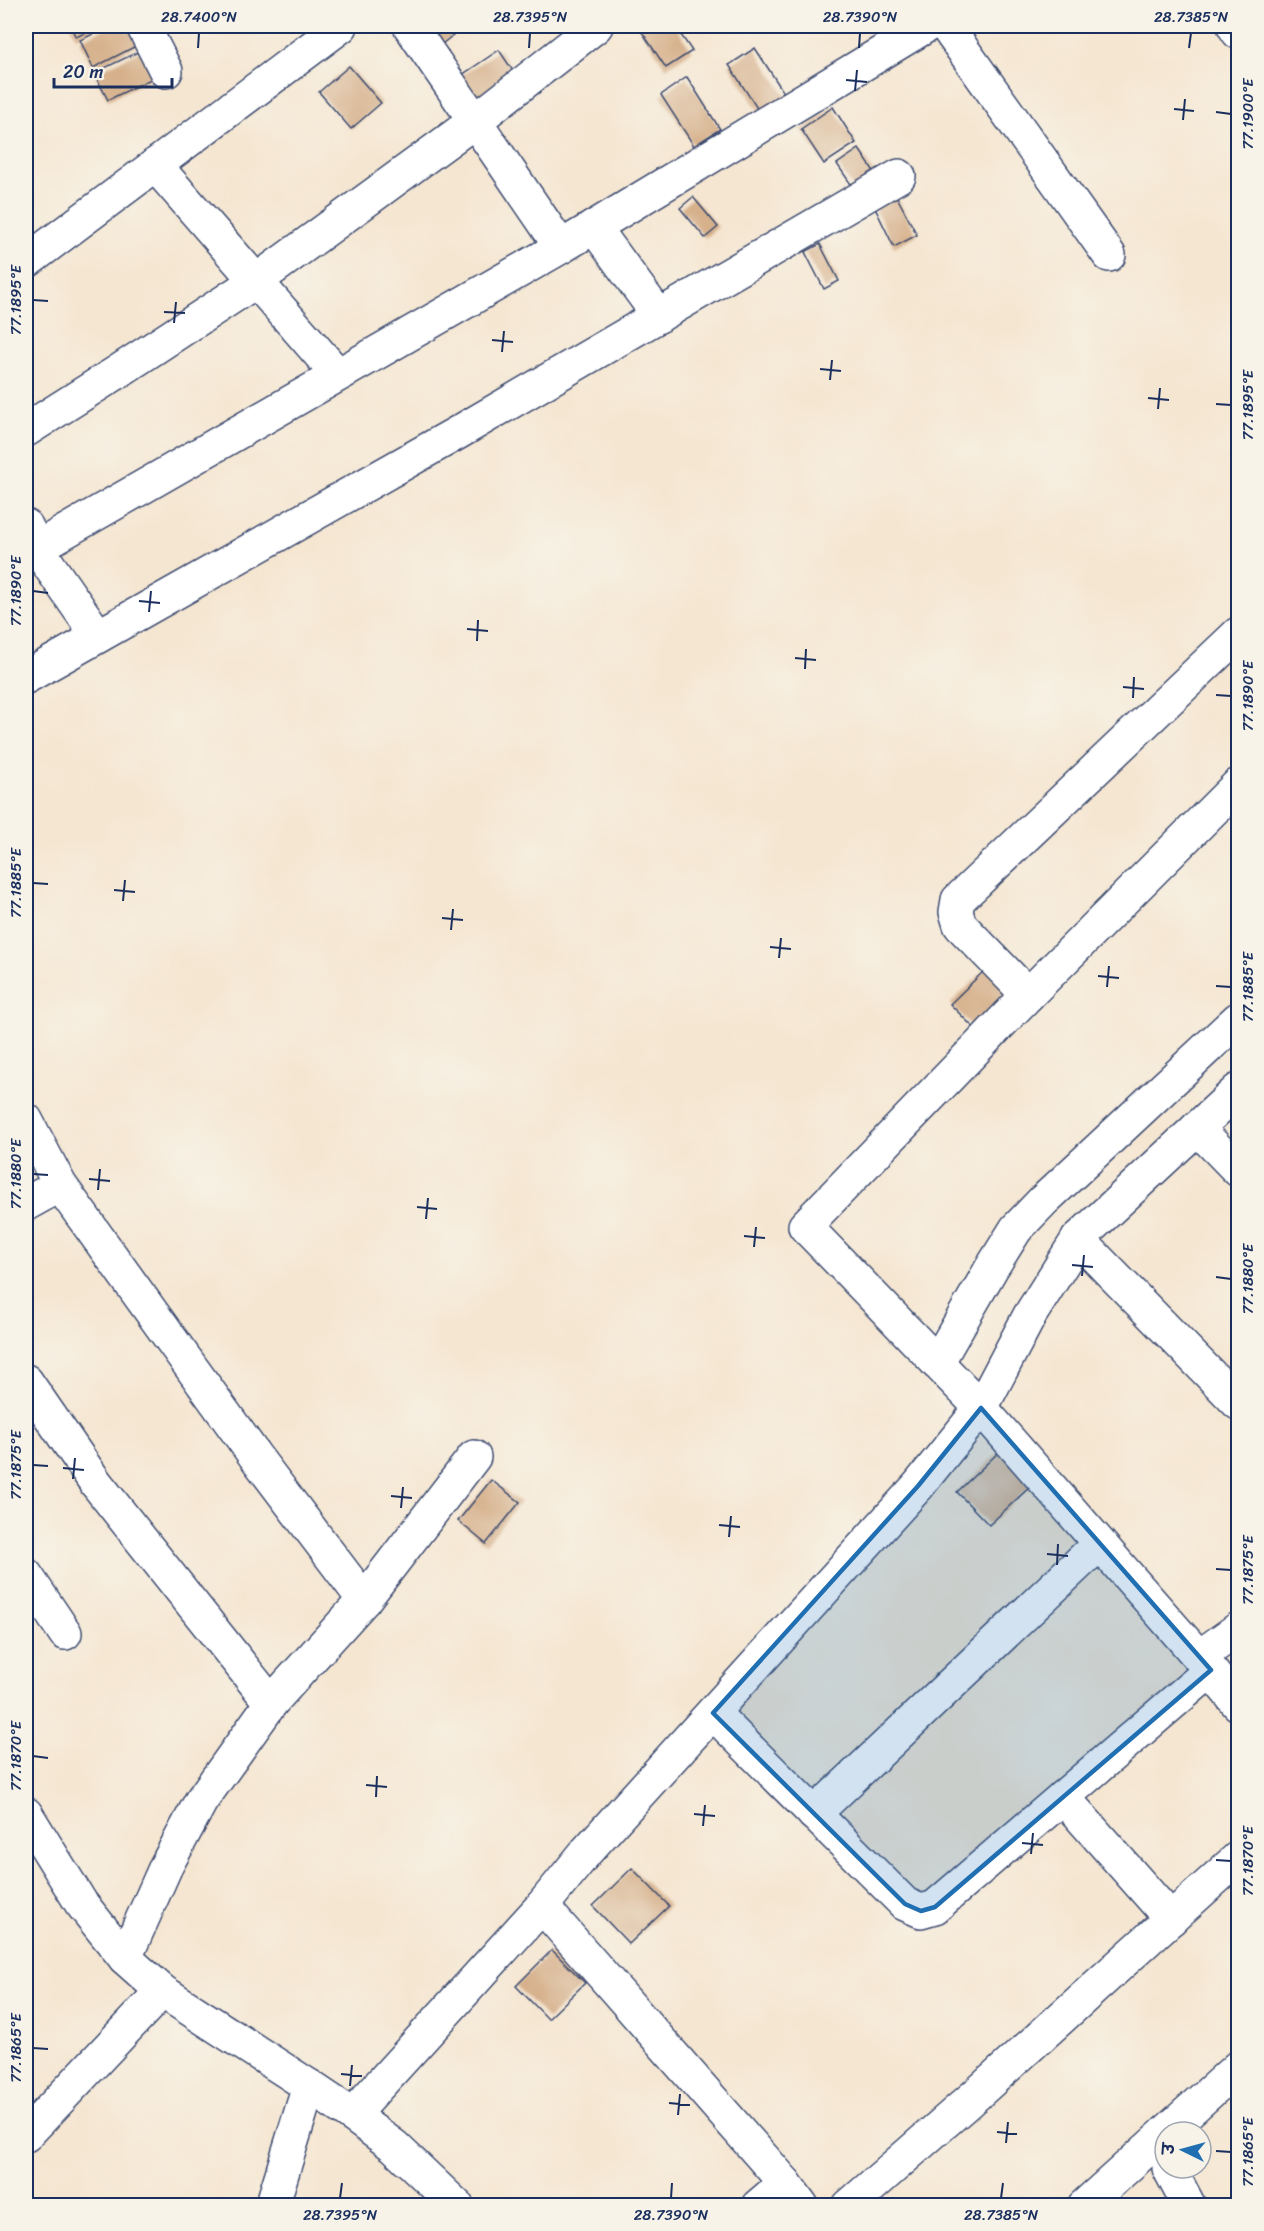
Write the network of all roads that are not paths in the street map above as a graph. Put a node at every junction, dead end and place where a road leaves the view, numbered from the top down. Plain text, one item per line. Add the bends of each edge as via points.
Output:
1 (143, 26) edge
2 (341, 26) edge
3 (410, 26) edge
4 (596, 26) edge
5 (926, 26) edge
6 (946, 26) edge
7 (1234, 26) edge
8 (1239, 32) edge
9 (166, 71) dead end
10 (475, 121) junction
11 (155, 165) junction
12 (899, 176) dead end
13 (594, 227) junction
14 (561, 247) junction
15 (1109, 255) dead end
16 (26, 262) edge
17 (256, 281) junction
18 (659, 316) junction
19 (338, 374) junction
20 (26, 430) edge
21 (29, 543) edge
22 (1239, 634) edge
23 (98, 636) junction
24 (26, 677) edge
25 (1239, 785) edge
26 (1028, 995) junction
27 (1239, 1018) edge
28 (1239, 1090) edge
29 (26, 1120) edge
30 (1197, 1128) junction
31 (1239, 1170) edge
32 (60, 1185) junction
33 (26, 1204) edge
34 (1078, 1239) junction
35 (937, 1363) junction
36 (26, 1381) edge
37 (1239, 1403) edge
38 (981, 1408) junction
39 (474, 1457) dead end
40 (1100, 1544) junction
41 (26, 1575) edge
42 (364, 1600) junction
43 (1239, 1629) edge
44 (65, 1633) dead end
45 (1205, 1664) junction
46 (271, 1703) junction
47 (1239, 1704) edge
48 (713, 1713) junction
49 (1064, 1797) junction
50 (26, 1814) edge
51 (814, 1814) junction
52 (1239, 1858) edge
53 (542, 1906) junction
54 (1171, 1919) junction
55 (125, 1958) junction
56 (162, 1991) junction
57 (1239, 2067) edge
58 (331, 2100) junction
59 (1189, 2120) edge
60 (26, 2135) edge
61 (1153, 2155) edge
62 (1178, 2180) edge
63 (793, 2194) edge
64 (272, 2205) edge
65 (457, 2205) edge
66 (758, 2205) edge
67 (849, 2205) edge
68 (1084, 2205) edge
69 (1189, 2205) edge

1 - 9 street
2 - 11 street
3 - 10 street
4 - 10 street
5 - 13 street
6 - 15 street
7 - 8 street
10 - 14 street
10 - 17 street
11 - 16 street
11 - 17 street
12 - 18 street
13 - 14 street
13 - 18 street
14 - 19 street
17 - 19 street
17 - 20 street
18 - 23 street
19 - 21 street
21 - 23 street
22 - 26 street via 958,900 960,925
23 - 24 street
25 - 26 street
26 - 35 street via 805,1226
27 - 35 street via 1016,1229
28 - 30 street
29 - 32 street
30 - 31 street
30 - 34 street
32 - 33 street
32 - 42 street
34 - 37 street
34 - 38 street via 1030,1315
35 - 38 street
36 - 46 street via 96,1483
38 - 40 street
38 - 48 street via 918,1486
39 - 42 street
40 - 45 street
40 - 51 street
41 - 44 street
42 - 46 street
43 - 45 street
45 - 47 street
45 - 49 street
46 - 55 street via 201,1801 166,1866
48 - 51 street
48 - 53 street
49 - 51 street via 935,1907 921,1911 905,1904
49 - 54 street
50 - 55 street via 81,1903
52 - 54 street
53 - 58 street
53 - 63 street
54 - 67 street
55 - 56 street
56 - 58 street
56 - 60 street
57 - 59 street
58 - 64 street
58 - 65 street via 394,2146
61 - 68 street
62 - 69 street
63 - 66 street

